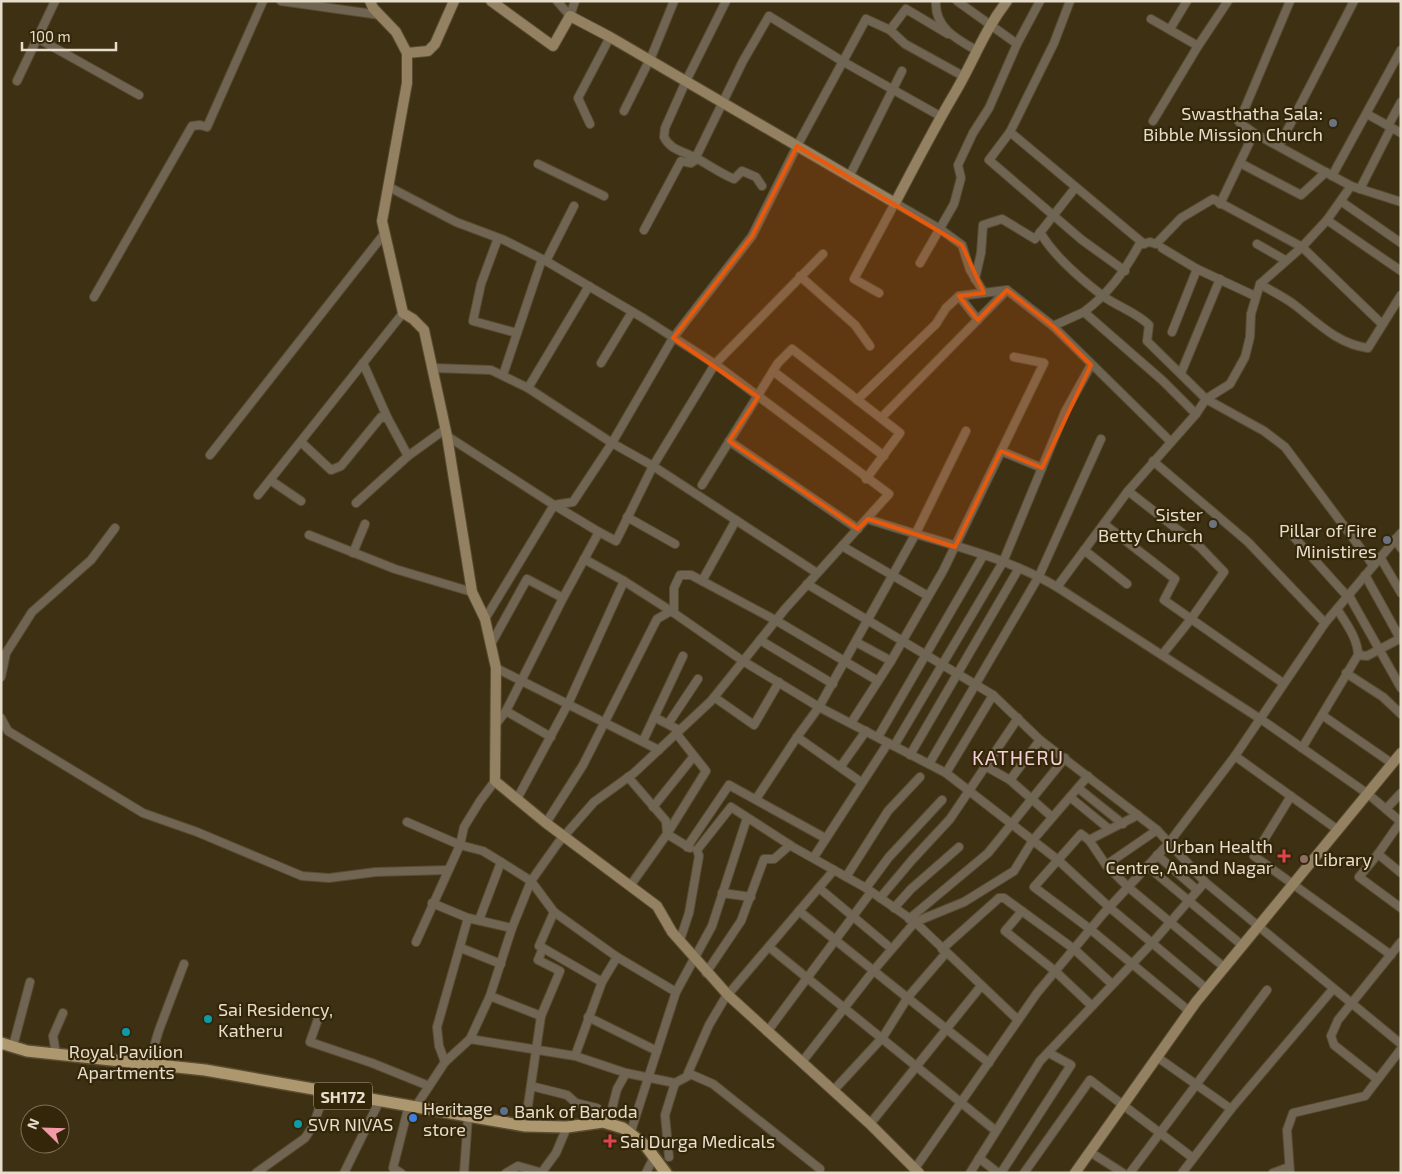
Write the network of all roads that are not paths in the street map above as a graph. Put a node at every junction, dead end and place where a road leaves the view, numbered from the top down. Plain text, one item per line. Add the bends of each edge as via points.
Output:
1 (54, 1) edge
2 (263, 1) edge
3 (281, 1) edge
4 (370, 1) edge
5 (454, 1) edge
6 (491, 1) edge
7 (557, 1) edge
8 (575, 1) edge
9 (674, 1) edge
10 (726, 1) edge
11 (936, 1) edge
12 (957, 1) edge
13 (1040, 1) edge
14 (1070, 1) edge
15 (1186, 1) edge
16 (1228, 1) edge
17 (1290, 1) edge
18 (1354, 1) edge
19 (1004, 3) edge
20 (380, 16) junction
21 (570, 16) junction
22 (1151, 19) dead end
23 (991, 26) junction
24 (1170, 29) junction
25 (890, 30) junction
26 (948, 34) junction
27 (610, 37) junction
28 (37, 38) junction
29 (1017, 44) junction
30 (1198, 46) junction
31 (976, 50) junction
32 (1401, 50) edge
33 (407, 53) junction
34 (649, 60) junction
35 (842, 61) junction
36 (902, 71) dead end
37 (963, 76) junction
38 (17, 81) dead end
39 (686, 81) junction
40 (893, 89) junction
41 (139, 95) dead end
42 (1401, 102) edge
43 (722, 104) junction
44 (624, 111) dead end
45 (1367, 114) junction
46 (940, 116) junction
47 (1153, 121) dead end
48 (590, 124) dead end
49 (1390, 127) junction
50 (1010, 132) junction
51 (1254, 133) junction
52 (1401, 133) edge
53 (797, 146) junction
54 (1278, 146) junction
55 (696, 157) junction
56 (1240, 163) junction
57 (538, 164) dead end
58 (1329, 174) junction
59 (849, 177) junction
60 (762, 186) dead end
61 (1351, 186) junction
62 (389, 187) junction
63 (1075, 188) junction
64 (1360, 189) junction
65 (604, 196) dead end
66 (1342, 202) junction
67 (1401, 202) edge
68 (895, 203) junction
69 (1220, 204) junction
70 (574, 206) dead end
71 (1054, 214) junction
72 (1327, 220) junction
73 (940, 229) junction
74 (644, 230) dead end
75 (1040, 232) junction
76 (384, 234) junction
77 (498, 238) junction
78 (1401, 243) edge
79 (1144, 244) junction
80 (1257, 244) dead end
81 (1302, 247) junction
82 (1162, 248) dead end
83 (823, 254) dead end
84 (544, 260) junction
85 (1285, 260) junction
86 (920, 263) dead end
87 (1197, 269) junction
88 (1125, 271) junction
89 (1401, 271) edge
90 (800, 276) junction
91 (975, 279) junction
92 (1220, 280) junction
93 (1260, 284) junction
94 (589, 286) junction
95 (1007, 290) junction
96 (879, 293) dead end
97 (984, 293) junction
98 (1401, 294) edge
99 (959, 296) junction
100 (1255, 296) junction
101 (94, 297) dead end
102 (1104, 297) junction
103 (632, 312) junction
104 (1084, 312) junction
105 (404, 313) junction
106 (978, 320) junction
107 (1382, 324) junction
108 (1053, 326) junction
109 (1172, 332) dead end
110 (518, 333) junction
111 (673, 338) junction
112 (870, 346) dead end
113 (1014, 357) dead end
114 (600, 363) dead end
115 (363, 364) junction
116 (715, 364) junction
117 (1091, 365) junction
118 (433, 368) junction
119 (773, 372) junction
120 (1181, 372) junction
121 (503, 375) junction
122 (528, 388) junction
123 (758, 397) junction
124 (1206, 399) junction
125 (857, 400) junction
126 (1196, 414) junction
127 (882, 417) junction
128 (388, 419) junction
129 (966, 431) dead end
130 (445, 433) junction
131 (1101, 439) dead end
132 (730, 441) junction
133 (301, 442) junction
134 (1171, 442) junction
135 (612, 443) junction
136 (1001, 451) junction
137 (210, 455) dead end
138 (408, 456) junction
139 (884, 456) junction
140 (1153, 461) junction
141 (653, 466) junction
142 (1042, 468) junction
143 (866, 479) junction
144 (270, 480) junction
145 (702, 485) dead end
146 (1128, 491) junction
147 (258, 495) dead end
148 (301, 501) dead end
149 (356, 503) dead end
150 (554, 505) junction
151 (627, 517) junction
152 (868, 519) junction
153 (736, 520) junction
154 (365, 524) dead end
155 (1104, 524) junction
156 (115, 528) dead end
157 (858, 529) junction
158 (599, 532) junction
159 (309, 535) dead end
160 (915, 535) junction
161 (1293, 536) dead end
162 (1398, 536) edge
163 (675, 544) dead end
164 (842, 546) junction
165 (955, 547) junction
166 (1401, 548) edge
167 (1084, 550) junction
168 (353, 553) junction
169 (983, 556) junction
170 (1380, 558) junction
171 (584, 559) junction
172 (1002, 562) junction
173 (1373, 565) junction
174 (1020, 568) junction
175 (817, 573) junction
176 (893, 575) junction
177 (1365, 575) junction
178 (1039, 576) junction
179 (624, 581) junction
180 (702, 581) junction
181 (808, 584) junction
182 (1127, 584) dead end
183 (1057, 586) junction
184 (472, 592) junction
185 (1401, 593) edge
186 (1348, 595) junction
187 (928, 596) junction
188 (563, 598) junction
189 (1337, 609) junction
190 (672, 612) junction
191 (485, 619) junction
192 (868, 619) junction
193 (1191, 619) junction
194 (777, 621) junction
195 (1325, 623) junction
196 (1400, 639) edge
197 (760, 640) junction
198 (903, 640) junction
199 (856, 642) junction
200 (491, 644) junction
201 (1379, 649) junction
202 (926, 654) junction
203 (1162, 655) junction
204 (1358, 655) junction
205 (683, 656) dead end
206 (743, 661) junction
207 (891, 661) junction
208 (844, 662) junction
209 (944, 664) junction
210 (496, 668) junction
211 (1346, 673) junction
212 (959, 674) junction
213 (1, 677) edge
214 (698, 679) dead end
215 (520, 681) junction
216 (779, 682) junction
217 (878, 682) junction
218 (1283, 683) junction
219 (832, 684) junction
220 (975, 684) junction
221 (1401, 688) edge
222 (993, 695) junction
223 (714, 697) junction
224 (568, 704) junction
225 (819, 707) junction
226 (506, 711) junction
227 (1401, 714) edge
228 (1322, 715) junction
229 (654, 717) junction
230 (1, 718) edge
231 (1018, 718) junction
232 (1259, 718) junction
233 (604, 721) junction
234 (851, 723) junction
235 (496, 724) junction
236 (668, 724) junction
237 (866, 731) junction
238 (678, 732) junction
239 (551, 737) junction
240 (796, 737) junction
241 (878, 738) junction
242 (1040, 740) junction
243 (643, 741) junction
244 (891, 745) junction
245 (1302, 748) junction
246 (659, 750) junction
247 (1401, 753) edge
248 (910, 755) junction
249 (694, 756) junction
250 (1235, 756) junction
251 (1065, 758) junction
252 (929, 764) junction
253 (1393, 764) junction
254 (841, 766) junction
255 (987, 766) junction
256 (946, 773) junction
257 (1088, 776) junction
258 (628, 777) junction
259 (920, 777) dead end
260 (1010, 780) junction
261 (495, 781) junction
262 (861, 782) junction
263 (1078, 788) junction
264 (968, 791) junction
265 (1401, 793) edge
266 (1368, 794) junction
267 (1290, 796) junction
268 (1070, 797) junction
269 (1031, 798) junction
270 (517, 799) junction
271 (756, 799) junction
272 (942, 800) dead end
273 (652, 807) junction
274 (1386, 809) junction
275 (1138, 814) junction
276 (1052, 817) junction
277 (747, 818) junction
278 (407, 822) dead end
279 (1401, 822) edge
280 (546, 823) junction
281 (1011, 823) junction
282 (1123, 824) junction
283 (1109, 829) junction
284 (1157, 830) junction
285 (1338, 830) junction
286 (667, 834) junction
287 (564, 836) junction
288 (825, 838) junction
289 (1033, 840) junction
290 (1089, 840) junction
291 (1168, 844) junction
292 (460, 845) junction
293 (790, 845) junction
294 (688, 847) junction
295 (959, 847) dead end
296 (697, 850) junction
297 (1378, 854) junction
298 (1157, 855) junction
299 (814, 857) junction
300 (1058, 860) junction
301 (501, 862) junction
302 (1106, 866) junction
303 (1147, 866) junction
304 (448, 870) junction
305 (834, 870) junction
306 (1401, 873) edge
307 (846, 877) junction
308 (531, 881) junction
309 (1205, 882) junction
310 (1294, 884) junction
311 (630, 886) junction
312 (1128, 887) junction
313 (819, 888) junction
314 (869, 890) junction
315 (1197, 890) junction
316 (722, 893) junction
317 (751, 897) junction
318 (880, 898) junction
319 (1189, 900) junction
320 (432, 903) junction
321 (1109, 907) junction
322 (894, 908) junction
323 (1401, 908) edge
324 (799, 911) junction
325 (1022, 911) junction
326 (554, 912) junction
327 (853, 916) junction
328 (468, 918) junction
329 (479, 920) junction
330 (912, 920) junction
331 (1170, 921) junction
332 (1258, 927) junction
333 (512, 928) junction
334 (1090, 929) junction
335 (680, 940) junction
336 (836, 940) junction
337 (416, 942) dead end
338 (1153, 942) junction
339 (1401, 942) edge
340 (887, 945) dead end
341 (1243, 946) junction
342 (769, 947) junction
343 (461, 948) junction
344 (543, 948) junction
345 (1074, 949) junction
346 (944, 951) junction
347 (1391, 955) junction
348 (617, 957) junction
349 (695, 959) junction
350 (184, 964) dead end
351 (501, 964) junction
352 (1131, 964) junction
353 (1224, 968) junction
354 (874, 970) junction
355 (1056, 971) junction
356 (706, 973) junction
357 (808, 978) junction
358 (30, 982) dead end
359 (602, 982) junction
360 (1112, 984) junction
361 (981, 986) junction
362 (1207, 989) junction
363 (1333, 989) junction
364 (1268, 990) dead end
365 (676, 992) junction
366 (728, 995) junction
367 (490, 996) junction
368 (908, 997) junction
369 (1352, 1004) junction
370 (1092, 1006) junction
371 (845, 1007) junction
372 (1190, 1011) junction
373 (63, 1013) dead end
374 (540, 1016) junction
375 (588, 1017) junction
376 (318, 1019) dead end
377 (1018, 1020) junction
378 (947, 1029) junction
379 (767, 1032) junction
380 (883, 1037) junction
381 (470, 1040) junction
382 (1, 1043) edge
383 (1401, 1044) edge
384 (13, 1046) junction
385 (1401, 1049) edge
386 (536, 1050) junction
387 (657, 1051) junction
388 (1048, 1053) junction
389 (56, 1054) junction
390 (575, 1056) junction
391 (1157, 1057) junction
392 (445, 1062) junction
393 (802, 1062) junction
394 (149, 1063) junction
395 (989, 1063) junction
396 (916, 1064) junction
397 (626, 1073) junction
398 (690, 1075) junction
399 (647, 1076) junction
400 (1377, 1079) junction
401 (675, 1083) junction
402 (1195, 1083) junction
403 (429, 1086) junction
404 (531, 1086) junction
405 (833, 1091) junction
406 (325, 1092) junction
407 (379, 1102) junction
408 (962, 1102) junction
409 (1124, 1104) junction
410 (413, 1105) junction
411 (597, 1108) dead end
412 (1230, 1109) junction
413 (468, 1117) junction
414 (608, 1124) junction
415 (870, 1124) junction
416 (524, 1126) junction
417 (567, 1127) junction
418 (996, 1131) junction
419 (1159, 1133) junction
420 (630, 1134) junction
421 (1090, 1152) junction
422 (654, 1156) junction
423 (669, 1157) dead end
424 (979, 1158) junction
425 (1193, 1158) junction
426 (820, 1169) dead end
427 (917, 1170) edge
428 (1289, 1170) edge
429 (543, 1172) edge
430 (256, 1173) edge
431 (344, 1173) edge
432 (401, 1173) edge
433 (464, 1173) edge
434 (506, 1173) edge
435 (646, 1173) edge
436 (666, 1173) edge
437 (970, 1173) edge
438 (999, 1173) edge
439 (1024, 1173) edge
440 (1075, 1173) edge
441 (1123, 1173) edge
442 (1130, 1173) edge
443 (1182, 1173) edge
444 (1273, 1173) edge

1 - 28 street
2 - 101 street via 207,127 200,124 192,126
3 - 20 street
4 - 20 main road
5 - 33 main road via 435,44 428,52
6 - 21 main road via 553,46
7 - 21 street
8 - 21 street
9 - 34 street
10 - 39 street
11 - 26 street via 935,11
12 - 23 street
13 - 29 street
14 - 50 street via 1054,43
15 - 24 street
16 - 30 street
17 - 51 street via 1240,122
18 - 54 street
19 - 23 main road
20 - 33 main road via 396,32
21 - 27 main road
22 - 24 street
23 - 29 street
23 - 31 main road
24 - 30 street
25 - 26 street via 906,10
25 - 35 street via 866,19
25 - 37 street via 905,44
26 - 31 street
27 - 34 main road
27 - 48 street via 578,98
28 - 38 street
28 - 41 street
29 - 73 street via 989,108 958,165 961,178 954,204
30 - 47 street
31 - 37 main road
32 - 45 street
33 - 62 main road via 407,83
34 - 39 main road
34 - 44 street
35 - 40 street
35 - 43 street via 769,16
35 - 53 street
36 - 40 street
37 - 46 main road
39 - 43 main road
39 - 55 street via 664,137 680,153
40 - 46 street
40 - 59 street
42 - 49 street
43 - 53 main road
43 - 55 street
45 - 49 street
45 - 58 street
46 - 68 main road
49 - 52 street
49 - 64 street
50 - 63 street
50 - 71 street via 989,160
51 - 54 street
51 - 56 street
53 - 59 main road
53 - 111 street via 752,236
54 - 58 street
55 - 60 street via 718,173 734,179 742,171 756,177
55 - 74 street via 691,163 681,161
56 - 58 street via 1301,195
56 - 69 street
57 - 65 street
58 - 61 street
59 - 68 main road
61 - 64 street
61 - 66 street
62 - 76 main road via 382,221
62 - 77 street via 456,222
63 - 71 street
63 - 79 street
64 - 67 street
66 - 72 street
66 - 78 street
68 - 73 street
68 - 96 street via 854,279
69 - 79 street via 1213,199 1181,218 1156,244
69 - 81 street
70 - 84 street
71 - 75 street
71 - 88 street via 1082,240
72 - 81 street
72 - 89 street
73 - 86 street
73 - 91 street via 962,245
75 - 91 street via 1035,239 1002,219 983,225
75 - 102 street via 1048,246
76 - 105 main road
76 - 137 street
77 - 84 street
77 - 110 street via 481,284 473,321
79 - 88 street via 1139,245
80 - 85 street
81 - 85 street
81 - 107 street
82 - 87 street
83 - 90 street
84 - 94 street
84 - 110 street
85 - 93 street
87 - 92 street
87 - 109 street
88 - 102 street
90 - 112 street via 855,325
90 - 116 street
91 - 97 street
92 - 100 street
92 - 120 street
93 - 100 street
93 - 107 street via 1294,304 1338,338 1355,346 1368,348
94 - 103 street
94 - 122 street
95 - 97 street
95 - 106 street
95 - 108 street
97 - 99 street
98 - 107 street
99 - 106 street
99 - 125 street via 936,324
100 - 124 street via 1245,357 1230,384
102 - 104 street
102 - 120 street via 1142,318 1149,325 1147,341
103 - 111 street
103 - 114 street
104 - 108 street
104 - 126 street
105 - 115 street
105 - 118 main road via 424,330
106 - 127 street
108 - 117 street
110 - 121 street
111 - 116 street
111 - 135 street
113 - 136 street via 1044,363
115 - 128 street
115 - 133 street
116 - 123 street
116 - 141 street
117 - 134 street
117 - 142 street
118 - 121 street via 491,370
118 - 130 main road
119 - 123 street
119 - 125 street via 792,349
119 - 139 street
120 - 124 street
121 - 122 street
122 - 135 street
123 - 132 street
123 - 143 street
124 - 126 street
124 - 173 street via 1264,431 1285,448
125 - 127 street
126 - 134 street
127 - 139 street via 900,433
128 - 133 street via 381,417 341,466 331,470
128 - 138 street
129 - 160 street
130 - 138 street
130 - 150 street
130 - 184 main road
131 - 178 street
132 - 145 street
132 - 157 street
133 - 144 street
134 - 140 street
135 - 141 street
135 - 150 street via 573,502
136 - 142 street
136 - 165 street
138 - 149 street
139 - 143 street
140 - 146 street
140 - 195 street via 1248,542
141 - 151 street
141 - 153 street
142 - 172 street
143 - 152 street via 889,494
144 - 147 street
144 - 148 street
146 - 155 street
146 - 193 street via 1200,547 1224,572
150 - 158 street
150 - 191 street
151 - 158 street via 616,541
151 - 163 street
152 - 157 street
152 - 160 street
153 - 175 street
153 - 180 street
154 - 168 street
155 - 167 street
155 - 193 street via 1175,579 1164,600
156 - 213 street via 91,560 32,612 6,653
157 - 164 street
158 - 171 street
159 - 168 street
160 - 165 street
160 - 176 street
161 - 186 street
162 - 166 street
162 - 170 street
164 - 175 street
164 - 176 street
165 - 169 street
165 - 187 street
167 - 182 street
167 - 183 street
168 - 184 street via 395,570
169 - 172 street
169 - 202 street
170 - 173 street
170 - 185 street
171 - 179 street
171 - 188 street
172 - 174 street
172 - 209 street
173 - 177 street
174 - 178 street
174 - 212 street
175 - 181 street
176 - 187 street
176 - 192 street
177 - 186 street
177 - 196 street
178 - 183 street
178 - 220 street
179 - 190 street
179 - 224 street
180 - 190 street via 691,575 680,575 674,588
180 - 194 street
181 - 192 street
181 - 194 street
183 - 203 street
184 - 191 main road
186 - 189 street
186 - 201 street
187 - 198 street
188 - 200 street via 527,579
188 - 215 street
189 - 195 street
189 - 204 street via 1349,629
190 - 206 street
190 - 233 street via 657,619
191 - 200 main road
192 - 198 street
192 - 199 street
193 - 203 street
193 - 218 street
194 - 197 street
194 - 208 street
195 - 218 street
196 - 201 street
197 - 206 street
197 - 219 street
198 - 202 street
198 - 207 street
199 - 207 street
199 - 208 street
200 - 210 main road
201 - 204 street via 1367,656
201 - 221 street
202 - 209 street
202 - 241 street
203 - 232 street
204 - 211 street
205 - 229 street
206 - 216 street
206 - 223 street
207 - 217 street
208 - 217 street
208 - 219 street
209 - 212 street
209 - 244 street
210 - 215 street
210 - 235 main road
211 - 227 street via 1383,697
211 - 228 street
212 - 220 street
212 - 248 street
214 - 236 street
215 - 224 street
215 - 226 street
216 - 223 street via 754,725
216 - 225 street
217 - 234 street
218 - 232 street
219 - 225 street
220 - 222 street
220 - 252 street
222 - 231 street
222 - 256 street
223 - 238 street
224 - 233 street
224 - 239 street
225 - 234 street
225 - 240 street
226 - 235 street
226 - 239 street
228 - 245 street
228 - 253 street
229 - 236 street
229 - 243 street
230 - 304 street via 8,731 143,813 302,876 329,878 376,872
231 - 242 street
231 - 255 street
232 - 245 street
232 - 250 street
233 - 243 street
233 - 280 street via 582,765
234 - 237 street
235 - 261 main road
236 - 238 street
237 - 241 street
237 - 254 street
238 - 246 street
238 - 249 street
239 - 270 street
240 - 254 street
240 - 271 street
241 - 244 street
242 - 251 street
242 - 260 street
243 - 246 street
244 - 248 street
244 - 262 street
245 - 266 street
246 - 258 street
247 - 253 main road
248 - 252 street
249 - 273 street
249 - 286 street via 706,771
250 - 267 street
250 - 291 street
251 - 257 street
251 - 269 street
252 - 256 street
253 - 266 main road
254 - 262 street
255 - 260 street
255 - 264 street
256 - 264 street
257 - 263 street
257 - 275 street
258 - 273 street
258 - 287 street via 594,802
259 - 307 street via 888,811
260 - 269 street
261 - 270 main road
261 - 292 street via 464,827
262 - 288 street
263 - 268 street
263 - 282 street
264 - 281 street
264 - 318 street via 950,820
265 - 274 street
266 - 274 street
266 - 285 main road
267 - 285 street
267 - 310 street via 1254,856
268 - 276 street
268 - 283 street
269 - 276 street
269 - 281 street
270 - 280 main road
271 - 288 street
271 - 294 street via 729,785
272 - 314 street via 889,857
273 - 286 street via 666,821
274 - 279 street
275 - 282 street
275 - 284 street
276 - 289 street
277 - 293 street
277 - 296 street via 731,806
277 - 316 street
278 - 292 street
279 - 297 street
280 - 287 main road
281 - 289 street
281 - 330 street via 988,853
282 - 283 street
283 - 290 street
284 - 291 street
284 - 302 street
285 - 310 main road
286 - 294 street
286 - 311 street
287 - 308 street
287 - 311 main road
288 - 299 street
289 - 300 street
289 - 330 street via 1014,872 964,902
290 - 300 street via 1081,834
290 - 302 street
291 - 298 street
291 - 309 street
292 - 301 street via 482,851
292 - 304 street
293 - 299 street
293 - 317 street via 774,859 764,859
294 - 296 street
295 - 322 street
296 - 335 street via 699,856 689,913
297 - 306 street
297 - 323 street via 1359,877
298 - 303 street
298 - 315 street
299 - 305 street
300 - 321 street
300 - 334 street via 1034,887
301 - 308 street
301 - 329 street
302 - 312 street
303 - 312 street
303 - 319 street
304 - 320 street
305 - 307 street
305 - 313 street
307 - 314 street
308 - 326 street
308 - 333 street
309 - 315 street
309 - 332 street
310 - 332 main road
310 - 347 street
311 - 335 main road via 657,906
312 - 321 street
312 - 331 street
313 - 324 street
313 - 327 street
314 - 318 street
314 - 327 street
315 - 319 street
316 - 317 street
316 - 349 street via 712,926
317 - 356 street via 741,921
318 - 322 street
319 - 331 street
319 - 341 street
320 - 328 street
320 - 337 street
321 - 334 street
321 - 338 street
322 - 330 street
324 - 336 street
324 - 342 street
325 - 345 street
325 - 346 street via 999,898
325 - 355 street via 1005,931
326 - 344 street via 539,946
326 - 348 street
327 - 336 street
327 - 340 street
328 - 329 street
328 - 343 street
329 - 333 street
330 - 346 street
330 - 354 street
331 - 338 street
331 - 353 street
332 - 341 main road
332 - 363 street
333 - 351 street
334 - 345 street
334 - 352 street
335 - 349 main road
336 - 354 street
336 - 357 street
338 - 352 street
338 - 362 street
339 - 347 street
341 - 353 main road
342 - 357 street
342 - 366 street
343 - 351 street
343 - 392 street via 437,1027
344 - 359 street
344 - 374 street via 538,960 560,971
345 - 355 street
345 - 360 street
346 - 361 street
346 - 368 street
347 - 369 street
348 - 359 street
348 - 365 street
349 - 356 main road
349 - 365 street
350 - 394 street
351 - 367 street
352 - 360 street
352 - 372 street
353 - 362 main road
354 - 368 street
354 - 371 street
355 - 370 street
355 - 377 street
356 - 366 main road
357 - 371 street
357 - 379 street
358 - 384 street
359 - 375 street
360 - 370 street
361 - 377 street
361 - 378 street
362 - 372 main road
363 - 369 street
363 - 412 street
364 - 402 street
365 - 387 street
366 - 379 main road
366 - 398 street via 709,1025 688,1073
367 - 374 street
367 - 381 street
368 - 378 street
368 - 380 street
369 - 383 street
369 - 400 street via 1330,1036 1334,1045
370 - 388 street
371 - 380 street
371 - 393 street
372 - 391 main road
373 - 389 street via 53,1036
374 - 386 street
375 - 387 street
375 - 390 street
376 - 403 street via 310,1042 372,1062
377 - 395 street
378 - 395 street
378 - 396 street
379 - 393 main road
380 - 396 street
380 - 405 street
381 - 386 street
381 - 392 street
382 - 384 main road, SH172
384 - 389 main road, SH172
385 - 400 street
386 - 390 street
386 - 404 street
387 - 399 street
388 - 418 street
388 - 438 street via 1071,1065
389 - 394 main road, SH172
390 - 397 street
391 - 402 street
391 - 409 main road
392 - 403 street
393 - 405 main road
394 - 406 main road, SH172 via 215,1071
395 - 408 street
396 - 408 street
396 - 415 street
397 - 399 street
397 - 414 street
398 - 401 street
398 - 426 street via 713,1084
399 - 401 street
399 - 420 street
400 - 428 street via 1365,1096 1293,1113 1287,1130
401 - 423 street via 665,1115
402 - 412 street
402 - 419 street
403 - 410 street
404 - 411 street via 567,1095 576,1103
404 - 416 street
405 - 415 main road
406 - 407 main road, SH172
406 - 430 street via 313,1126 305,1138
407 - 410 main road, SH172
407 - 431 street
408 - 418 street
408 - 427 street
409 - 419 street
409 - 421 main road
409 - 439 street via 1090,1080
410 - 413 main road, SH172
410 - 432 street via 393,1168
412 - 425 street
413 - 416 main road, SH172
413 - 433 street
414 - 417 main road, SH172
414 - 420 main road, SH172 via 623,1128
415 - 427 main road
416 - 417 main road, SH172
417 - 429 street via 556,1153
418 - 424 street
419 - 425 street
419 - 442 street
420 - 422 main road, SH172
421 - 440 main road
421 - 441 street
422 - 435 street
422 - 436 main road, SH172
424 - 437 street
424 - 438 street
425 - 443 street
428 - 444 street
429 - 434 street via 518,1166

